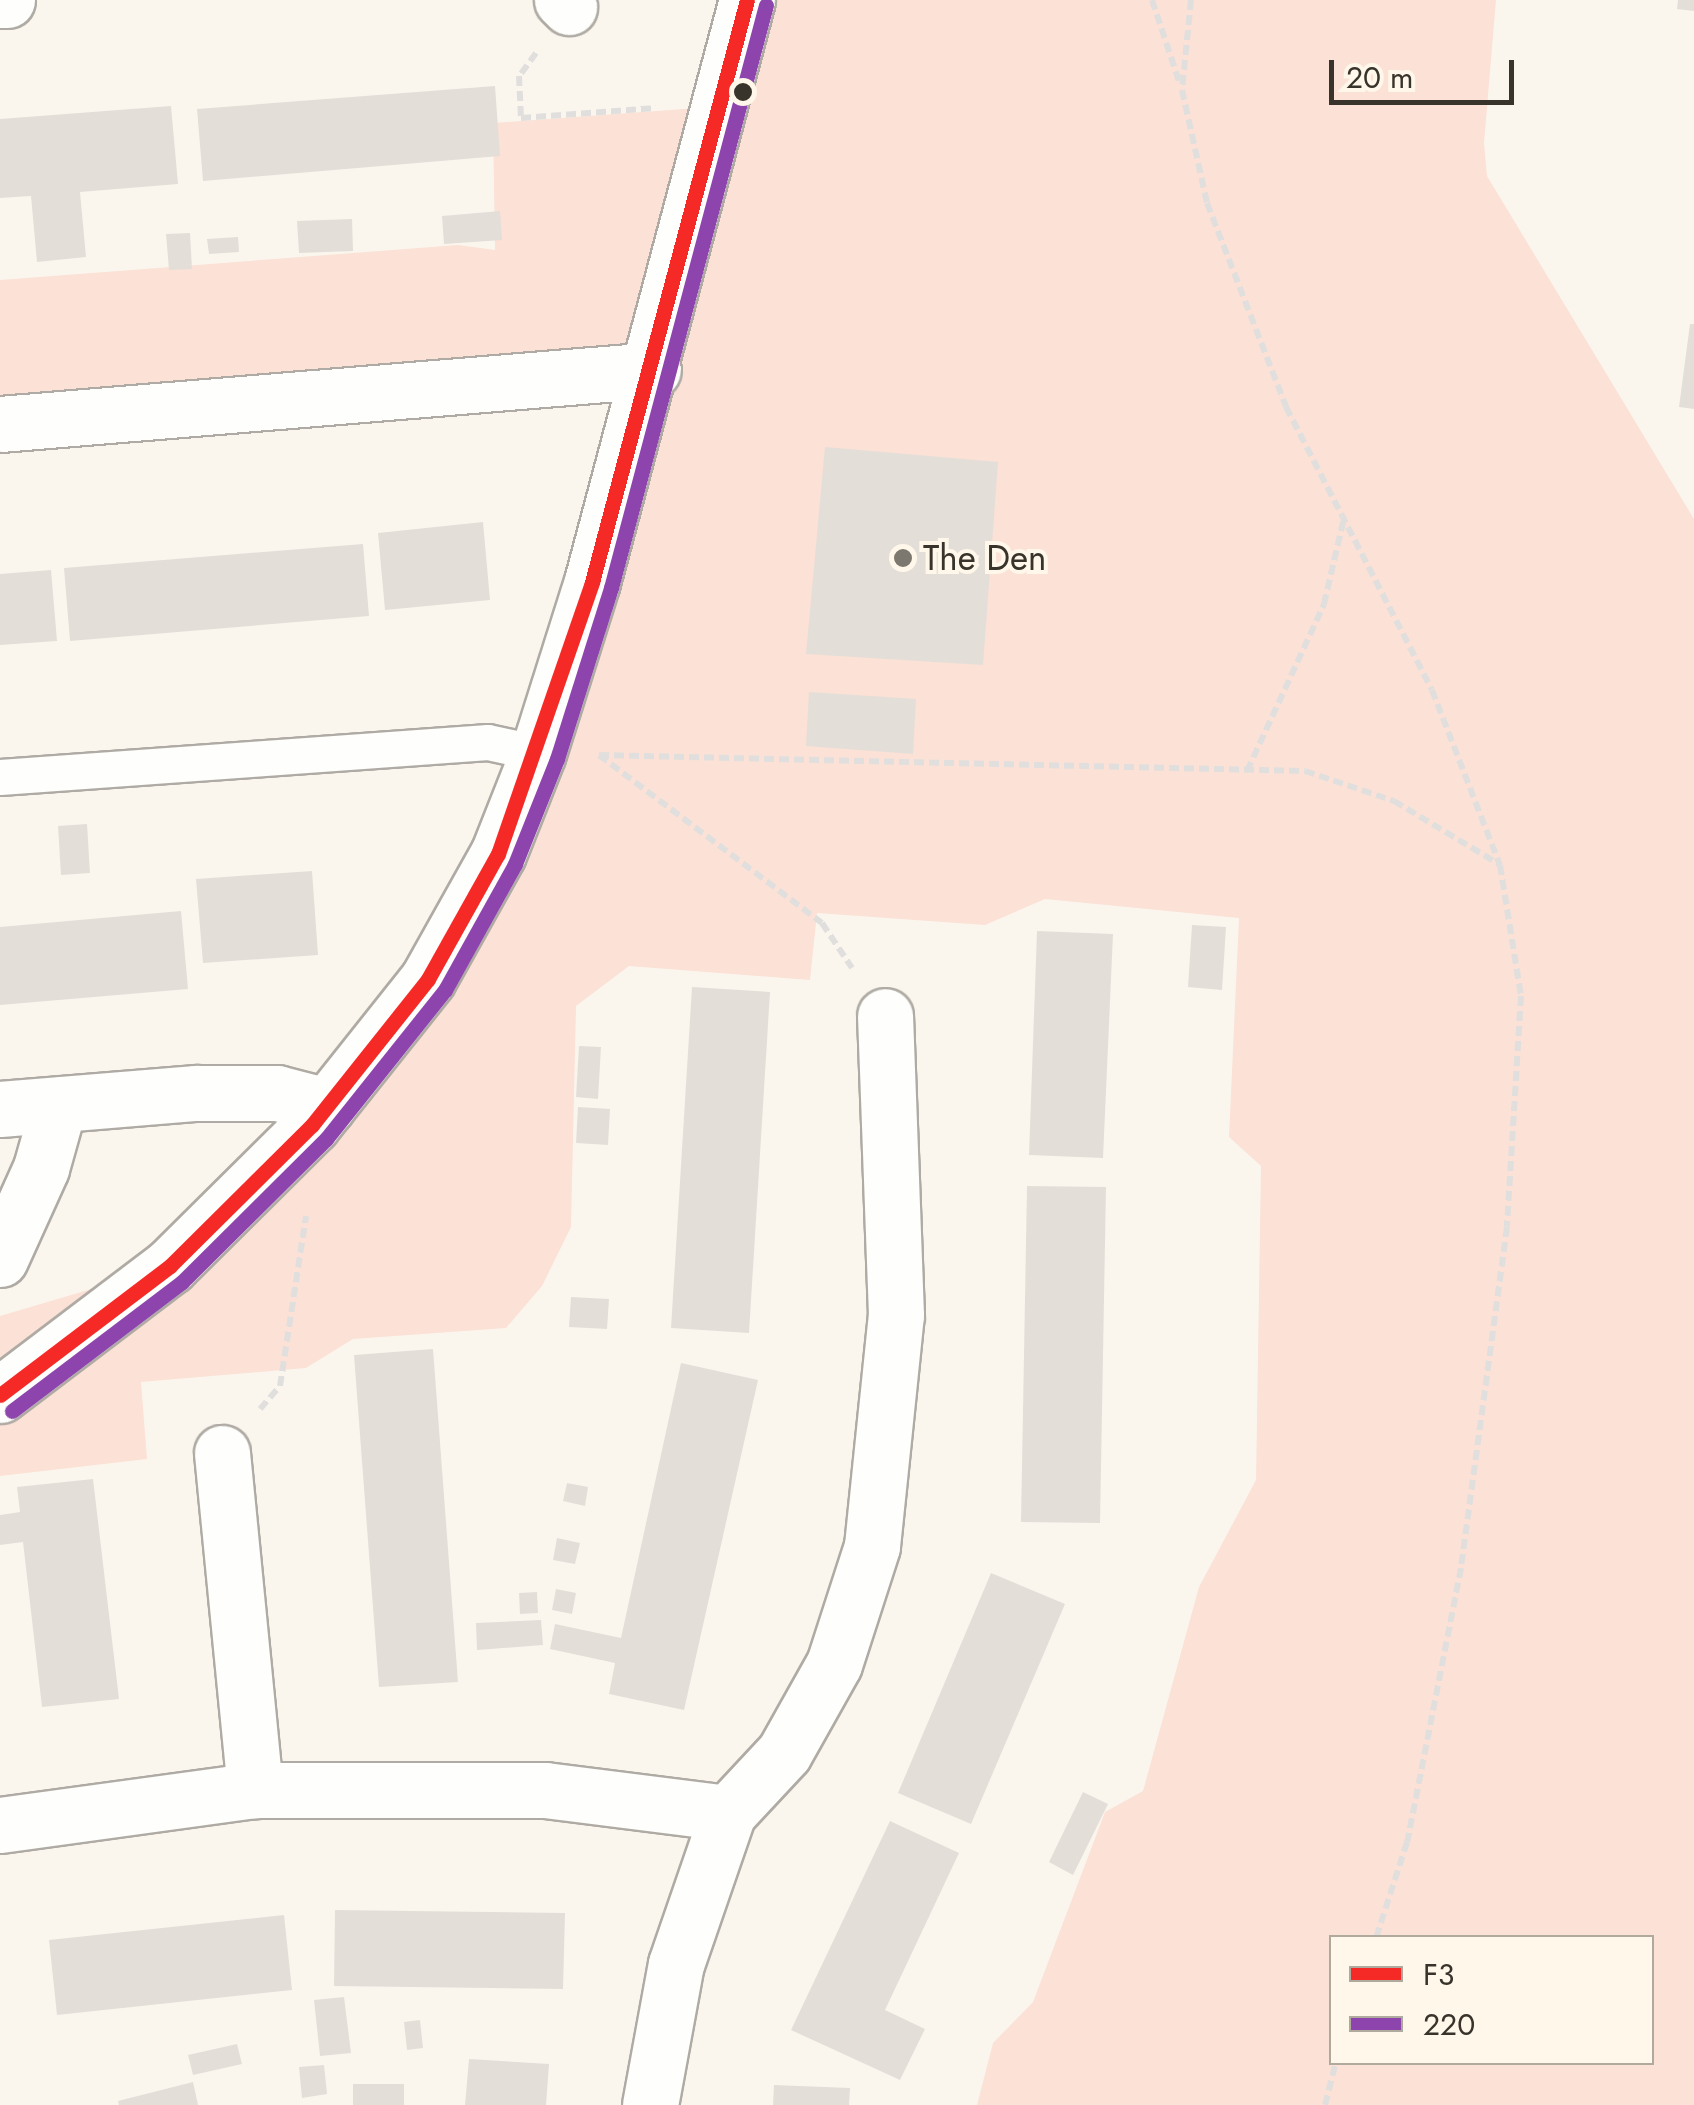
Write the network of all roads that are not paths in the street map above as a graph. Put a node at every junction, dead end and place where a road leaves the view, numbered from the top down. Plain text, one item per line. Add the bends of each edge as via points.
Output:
1 (747, 0) edge
2 (653, 370) junction
3 (0, 424) edge
4 (538, 752) junction
5 (0, 777) edge
6 (885, 1016) road end
7 (59, 1104) junction
8 (0, 1108) edge
9 (319, 1116) junction
10 (0, 1259) edge
11 (0, 1396) edge
12 (222, 1453) road end
13 (254, 1790) junction
14 (728, 1813) junction
15 (0, 1825) edge
16 (650, 2105) edge

1 - 2 street
2 - 3 street
2 - 4 street
4 - 5 lane via 488,742
4 - 9 street via 498,854 428,978
6 - 14 street via 896,1315 872,1546 834,1664 784,1753
7 - 8 street
7 - 9 street via 276,1093
7 - 10 street via 41,1168
9 - 11 street via 170,1266
12 - 13 street
13 - 14 street via 545,1790
13 - 15 street
14 - 16 street via 676,1964

